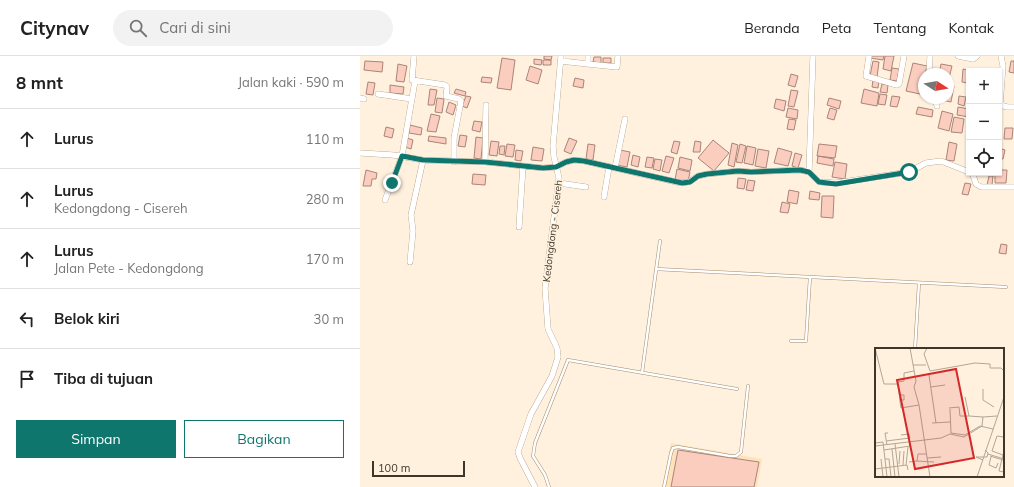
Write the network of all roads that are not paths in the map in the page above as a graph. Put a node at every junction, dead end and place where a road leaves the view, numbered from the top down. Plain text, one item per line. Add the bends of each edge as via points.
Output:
1 (414, 56) edge
2 (588, 56) edge
3 (618, 56) edge
4 (813, 56) edge
5 (869, 56) edge
6 (904, 56) edge
7 (930, 56) edge
8 (958, 56) edge
9 (977, 56) edge
10 (1001, 56) edge
11 (561, 58) edge
12 (588, 64) junction
13 (929, 68) edge
14 (415, 81) junction
15 (378, 94) dead end
16 (412, 99) junction
17 (486, 105) dead end
18 (1014, 107) edge
19 (625, 119) dead end
20 (360, 153) edge
21 (402, 156) junction
22 (423, 160) junction
23 (454, 162) junction
24 (485, 162) junction
25 (523, 166) junction
26 (556, 167) junction
27 (612, 167) junction
28 (966, 171) edge
29 (809, 172) junction
30 (973, 176) edge
31 (559, 183) junction
32 (1014, 186) edge
33 (586, 187) dead end
34 (604, 197) dead end
35 (385, 200) dead end
36 (519, 227) dead end
37 (660, 241) dead end
38 (410, 262) dead end
39 (656, 269) junction
40 (810, 277) junction
41 (919, 283) junction
42 (1006, 287) dead end
43 (791, 341) dead end
44 (915, 348) edge
45 (642, 373) junction
46 (748, 386) dead end
47 (737, 389) dead end
48 (535, 487) edge
49 (549, 487) edge
50 (664, 487) edge

1 - 14 street via 412,80
2 - 12 street
3 - 12 street via 616,67
4 - 29 street
5 - 6 street via 866,76 897,85
7 - 13 street
8 - 9 street via 973,59
10 - 18 street via 1003,66 1000,105
11 - 12 street
11 - 26 street via 553,146
14 - 16 street
14 - 23 street via 445,85 446,96 460,99 454,138
15 - 16 street
16 - 21 street
17 - 24 street
19 - 27 street
20 - 21 street
21 - 22 street
21 - 35 street
22 - 23 street
22 - 38 street via 410,215 413,231
23 - 24 street
24 - 25 street
25 - 26 street
25 - 36 street
26 - 27 street, Kedongdong - Cisereh via 574,160
26 - 31 street, Kedongdong - Cisereh
27 - 29 street, Kedongdong - Cisereh via 682,183 707,174 738,171
27 - 34 street
28 - 29 street via 941,161 926,163 909,172 836,184 819,182
30 - 32 street via 976,184 981,187
31 - 33 street
31 - 48 street, Kedongdong - Cisereh via 545,288 548,329 557,348 558,357 552,376 531,414 518,452
37 - 39 lane
39 - 40 lane
39 - 45 lane
40 - 41 lane
40 - 43 lane via 806,341
41 - 42 lane
41 - 44 lane
45 - 47 lane
45 - 49 lane via 568,360 535,443 533,456
46 - 50 lane via 741,452 736,456 730,456 673,448

